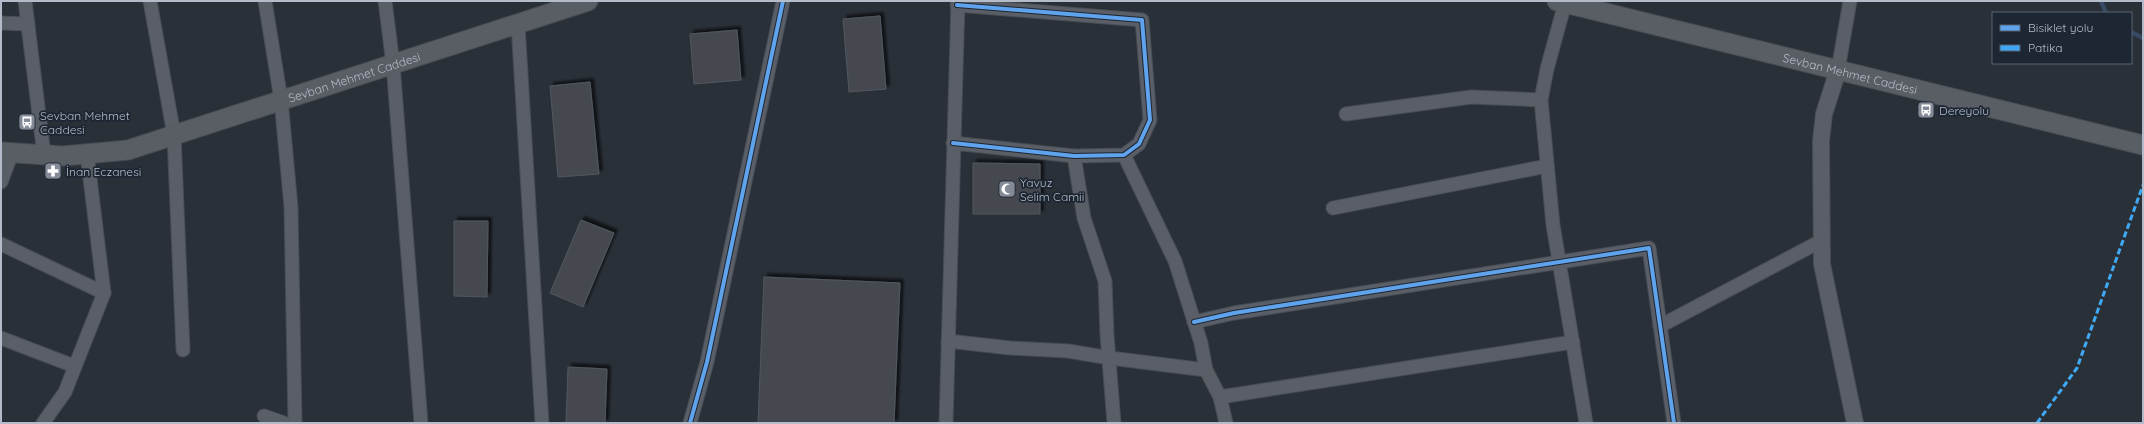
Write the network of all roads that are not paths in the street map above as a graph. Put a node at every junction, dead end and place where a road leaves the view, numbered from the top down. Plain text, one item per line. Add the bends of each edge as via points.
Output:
1 (25, 1) edge
2 (150, 1) edge
3 (265, 1) edge
4 (385, 1) edge
5 (588, 1) edge
6 (783, 1) edge
7 (1850, 1) edge
8 (1561, 2) edge
9 (957, 3) edge
10 (1609, 8) edge
11 (1, 23) edge
12 (28, 24) junction
13 (518, 24) junction
14 (393, 64) junction
15 (1838, 70) junction
16 (281, 100) junction
17 (1541, 100) junction
18 (1346, 114) dead end
19 (174, 135) junction
20 (954, 144) junction
21 (2143, 145) edge
22 (7, 153) edge
23 (87, 154) junction
24 (44, 155) junction
25 (1124, 155) junction
26 (1074, 156) junction
27 (1547, 166) junction
28 (1, 182) edge
29 (1333, 208) dead end
30 (1821, 241) junction
31 (1, 244) edge
32 (1559, 262) junction
33 (104, 293) junction
34 (1194, 322) junction
35 (1660, 326) junction
36 (1, 338) edge
37 (948, 341) junction
38 (1573, 342) junction
39 (183, 350) dead end
40 (1110, 358) junction
41 (74, 366) junction
42 (1206, 370) junction
43 (1220, 397) junction
44 (264, 416) dead end
45 (43, 423) edge
46 (284, 423) edge
47 (295, 423) edge
48 (421, 423) edge
49 (542, 423) edge
50 (690, 423) edge
51 (946, 423) edge
52 (1114, 423) edge
53 (1226, 423) edge
54 (1586, 423) edge
55 (1674, 423) edge
56 (1855, 423) edge

1 - 12 street
2 - 19 street
3 - 16 street
4 - 14 street
5 - 13 main road, Sevban Mehmet Caddesi
6 - 50 street via 707,362
7 - 15 street
8 - 10 main road, Sevban Mehmet Caddesi
8 - 17 street
9 - 20 street
9 - 25 street via 1142,20 1150,120 1140,144
10 - 15 main road, Sevban Mehmet Caddesi
11 - 12 street
12 - 24 street
13 - 14 main road, Sevban Mehmet Caddesi
13 - 49 street
14 - 16 main road, Sevban Mehmet Caddesi
14 - 48 street
15 - 21 main road, Sevban Mehmet Caddesi
15 - 30 street via 1824,114 1821,141
16 - 19 main road, Sevban Mehmet Caddesi
16 - 47 street via 291,207
17 - 18 street via 1471,97
17 - 27 street
19 - 23 main road, Sevban Mehmet Caddesi via 128,150
19 - 39 street
20 - 26 street
20 - 37 street
22 - 24 main road, Sevban Mehmet Caddesi
22 - 28 street
23 - 24 main road, Sevban Mehmet Caddesi
23 - 33 street
25 - 26 street
25 - 34 street via 1175,261
26 - 40 street via 1084,218 1105,281
27 - 29 street
27 - 32 street
30 - 35 street
30 - 56 street via 1822,264
31 - 33 street
32 - 34 street via 1234,313
32 - 35 street via 1649,248
32 - 38 street
33 - 41 street
34 - 42 street
35 - 55 street
36 - 41 street
37 - 40 street via 1068,351
37 - 51 street
38 - 43 street
38 - 54 street
40 - 42 street
40 - 52 street
41 - 45 street via 65,392
42 - 43 street
43 - 53 street
44 - 46 street

